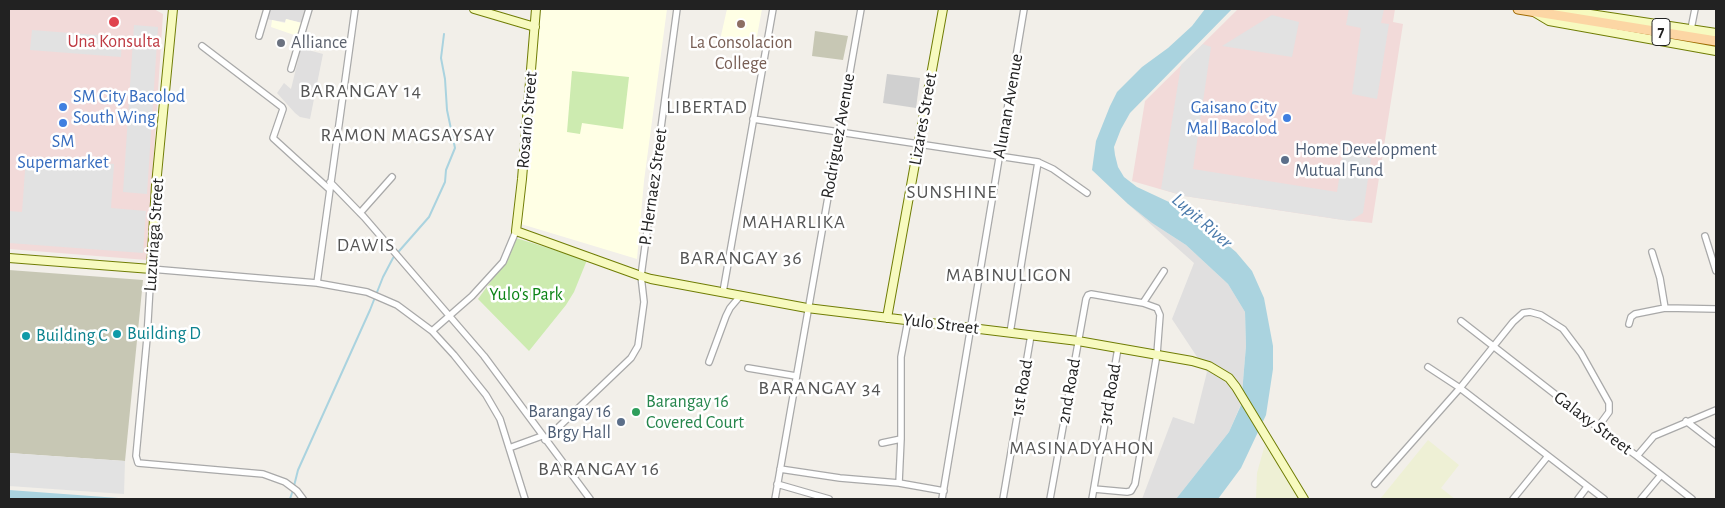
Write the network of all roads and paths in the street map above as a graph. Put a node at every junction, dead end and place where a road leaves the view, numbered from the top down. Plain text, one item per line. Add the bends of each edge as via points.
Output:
1 (173, 9) edge
2 (267, 9) edge
3 (309, 9) edge
4 (355, 9) edge
5 (474, 9) edge
6 (536, 9) edge
7 (677, 9) edge
8 (772, 9) edge
9 (861, 9) edge
10 (943, 9) edge
11 (1024, 9) edge
12 (1518, 9) edge
13 (1557, 9) edge
14 (1695, 9) edge
15 (1536, 10) edge
16 (535, 27) junction
17 (1691, 29) junction
18 (259, 36) dead end
19 (1716, 38) edge
20 (202, 46) dead end
21 (1716, 51) edge
22 (291, 69) dead end
23 (754, 119) junction
24 (838, 132) junction
25 (919, 144) junction
26 (999, 156) junction
27 (1038, 162) junction
28 (392, 177) dead end
29 (330, 182) junction
30 (329, 189) junction
31 (1087, 193) dead end
32 (360, 213) junction
33 (516, 231) junction
34 (1706, 236) dead end
35 (1652, 252) dead end
36 (9, 258) edge
37 (151, 269) junction
38 (1164, 271) dead end
39 (1716, 271) edge
40 (641, 276) junction
41 (317, 283) junction
42 (723, 292) junction
43 (741, 295) junction
44 (1143, 303) junction
45 (807, 308) junction
46 (1665, 308) junction
47 (1716, 309) edge
48 (450, 317) junction
49 (887, 318) junction
50 (908, 320) junction
51 (1461, 321) dead end
52 (1629, 324) dead end
53 (970, 328) junction
54 (432, 331) junction
55 (1010, 333) junction
56 (1031, 335) junction
57 (1078, 341) junction
58 (1495, 346) junction
59 (1118, 348) junction
60 (1157, 354) junction
61 (709, 362) dead end
62 (1428, 367) dead end
63 (748, 368) dead end
64 (796, 376) junction
65 (1460, 388) junction
66 (1716, 410) edge
67 (1686, 421) junction
68 (1598, 427) junction
69 (544, 438) junction
70 (901, 439) junction
71 (882, 443) dead end
72 (1716, 444) edge
73 (509, 448) junction
74 (1548, 456) junction
75 (1637, 456) junction
76 (780, 469) junction
77 (1661, 475) junction
78 (899, 483) junction
79 (777, 484) junction
80 (1375, 484) dead end
81 (1588, 487) junction
82 (1094, 489) junction
83 (944, 491) junction
84 (303, 499) edge
85 (525, 499) edge
86 (590, 499) edge
87 (775, 499) edge
88 (829, 499) edge
89 (942, 499) edge
90 (1003, 499) edge
91 (1050, 499) edge
92 (1092, 499) edge
93 (1304, 499) edge
94 (1513, 499) edge
95 (1578, 499) edge
96 (1604, 499) edge
97 (1641, 499) edge
98 (1692, 499) edge

1 - 37 street, Luzuriaga Street
2 - 18 street
3 - 22 street
4 - 29 street
5 - 16 street
6 - 16 street, Rosario Street
7 - 40 street, P. Hernaez Street
8 - 23 street
9 - 24 street, Rodriguez Avenue
10 - 25 street, Lizares Street
11 - 26 street, Alunan Avenue
12 - 15 main road, 7
13 - 17 street, 7
14 - 17 street
15 - 19 main road, 7
15 - 21 street, 7 via 1549,22
16 - 33 street, Rosario Street
17 - 19 street, 7
20 - 30 street via 282,107 273,138
23 - 24 street
23 - 42 street
24 - 25 street
24 - 45 street, Rodriguez Avenue
25 - 26 street
25 - 49 street, Lizares Street
26 - 27 street
26 - 53 street, Alunan Avenue
27 - 31 street
27 - 55 street
28 - 32 street
29 - 30 street
29 - 32 street
30 - 41 street
32 - 48 street
33 - 40 street, Yulo Street
33 - 48 street via 503,262
34 - 39 street
35 - 46 street
36 - 37 street
37 - 41 street
37 - 84 street, Luzuriaga Street via 137,460 140,464 262,474 285,482
38 - 44 street
40 - 42 street, Yulo Street
40 - 69 street, P. Hernaez Street via 644,302 637,350
41 - 54 street via 367,292 385,299
42 - 43 street, Yulo Street
43 - 45 street, Yulo Street
43 - 61 street via 726,316
44 - 57 street, 2nd Road via 1088,295
44 - 60 street via 1160,311
45 - 49 street, Yulo Street
45 - 64 street, Rodriguez Avenue
46 - 47 street
46 - 52 street via 1635,314
48 - 54 street
48 - 69 street via 484,356
49 - 50 street, Yulo Street
50 - 53 street, Yulo Street
50 - 70 street via 901,357
51 - 58 street, Galaxy Street
53 - 55 street, Yulo Street
53 - 83 street, Alunan Avenue
54 - 73 street via 486,395 500,419
55 - 56 street, Yulo Street
56 - 57 street, Yulo Street
56 - 90 street, 1st Road
57 - 59 street, Yulo Street
57 - 91 street, 2nd Road
58 - 65 street
58 - 68 street, Galaxy Street
58 - 68 street via 1523,313 1541,314 1563,329 1581,353 1608,403 1608,412
59 - 60 street, Yulo Street
59 - 82 street, 3rd Road
60 - 82 street via 1134,488 1127,492
60 - 93 street, Yulo Street via 1192,360 1229,378
62 - 65 street
63 - 64 street
64 - 76 street, Rodriguez Avenue
65 - 74 street
65 - 80 street
66 - 67 street
67 - 72 street
67 - 75 street via 1654,436
68 - 75 street, Galaxy Street
69 - 73 street
69 - 86 street
70 - 71 street
70 - 78 street
73 - 85 street
74 - 81 street
74 - 94 street
75 - 77 street, Galaxy Street
76 - 78 street
76 - 79 street, Rodriguez Avenue
77 - 97 street
77 - 98 street, Galaxy Street
78 - 83 street
79 - 87 street, Rodriguez Avenue
79 - 88 street
81 - 95 street
81 - 96 street
82 - 92 street, 3rd Road
83 - 89 street, Alunan Avenue

